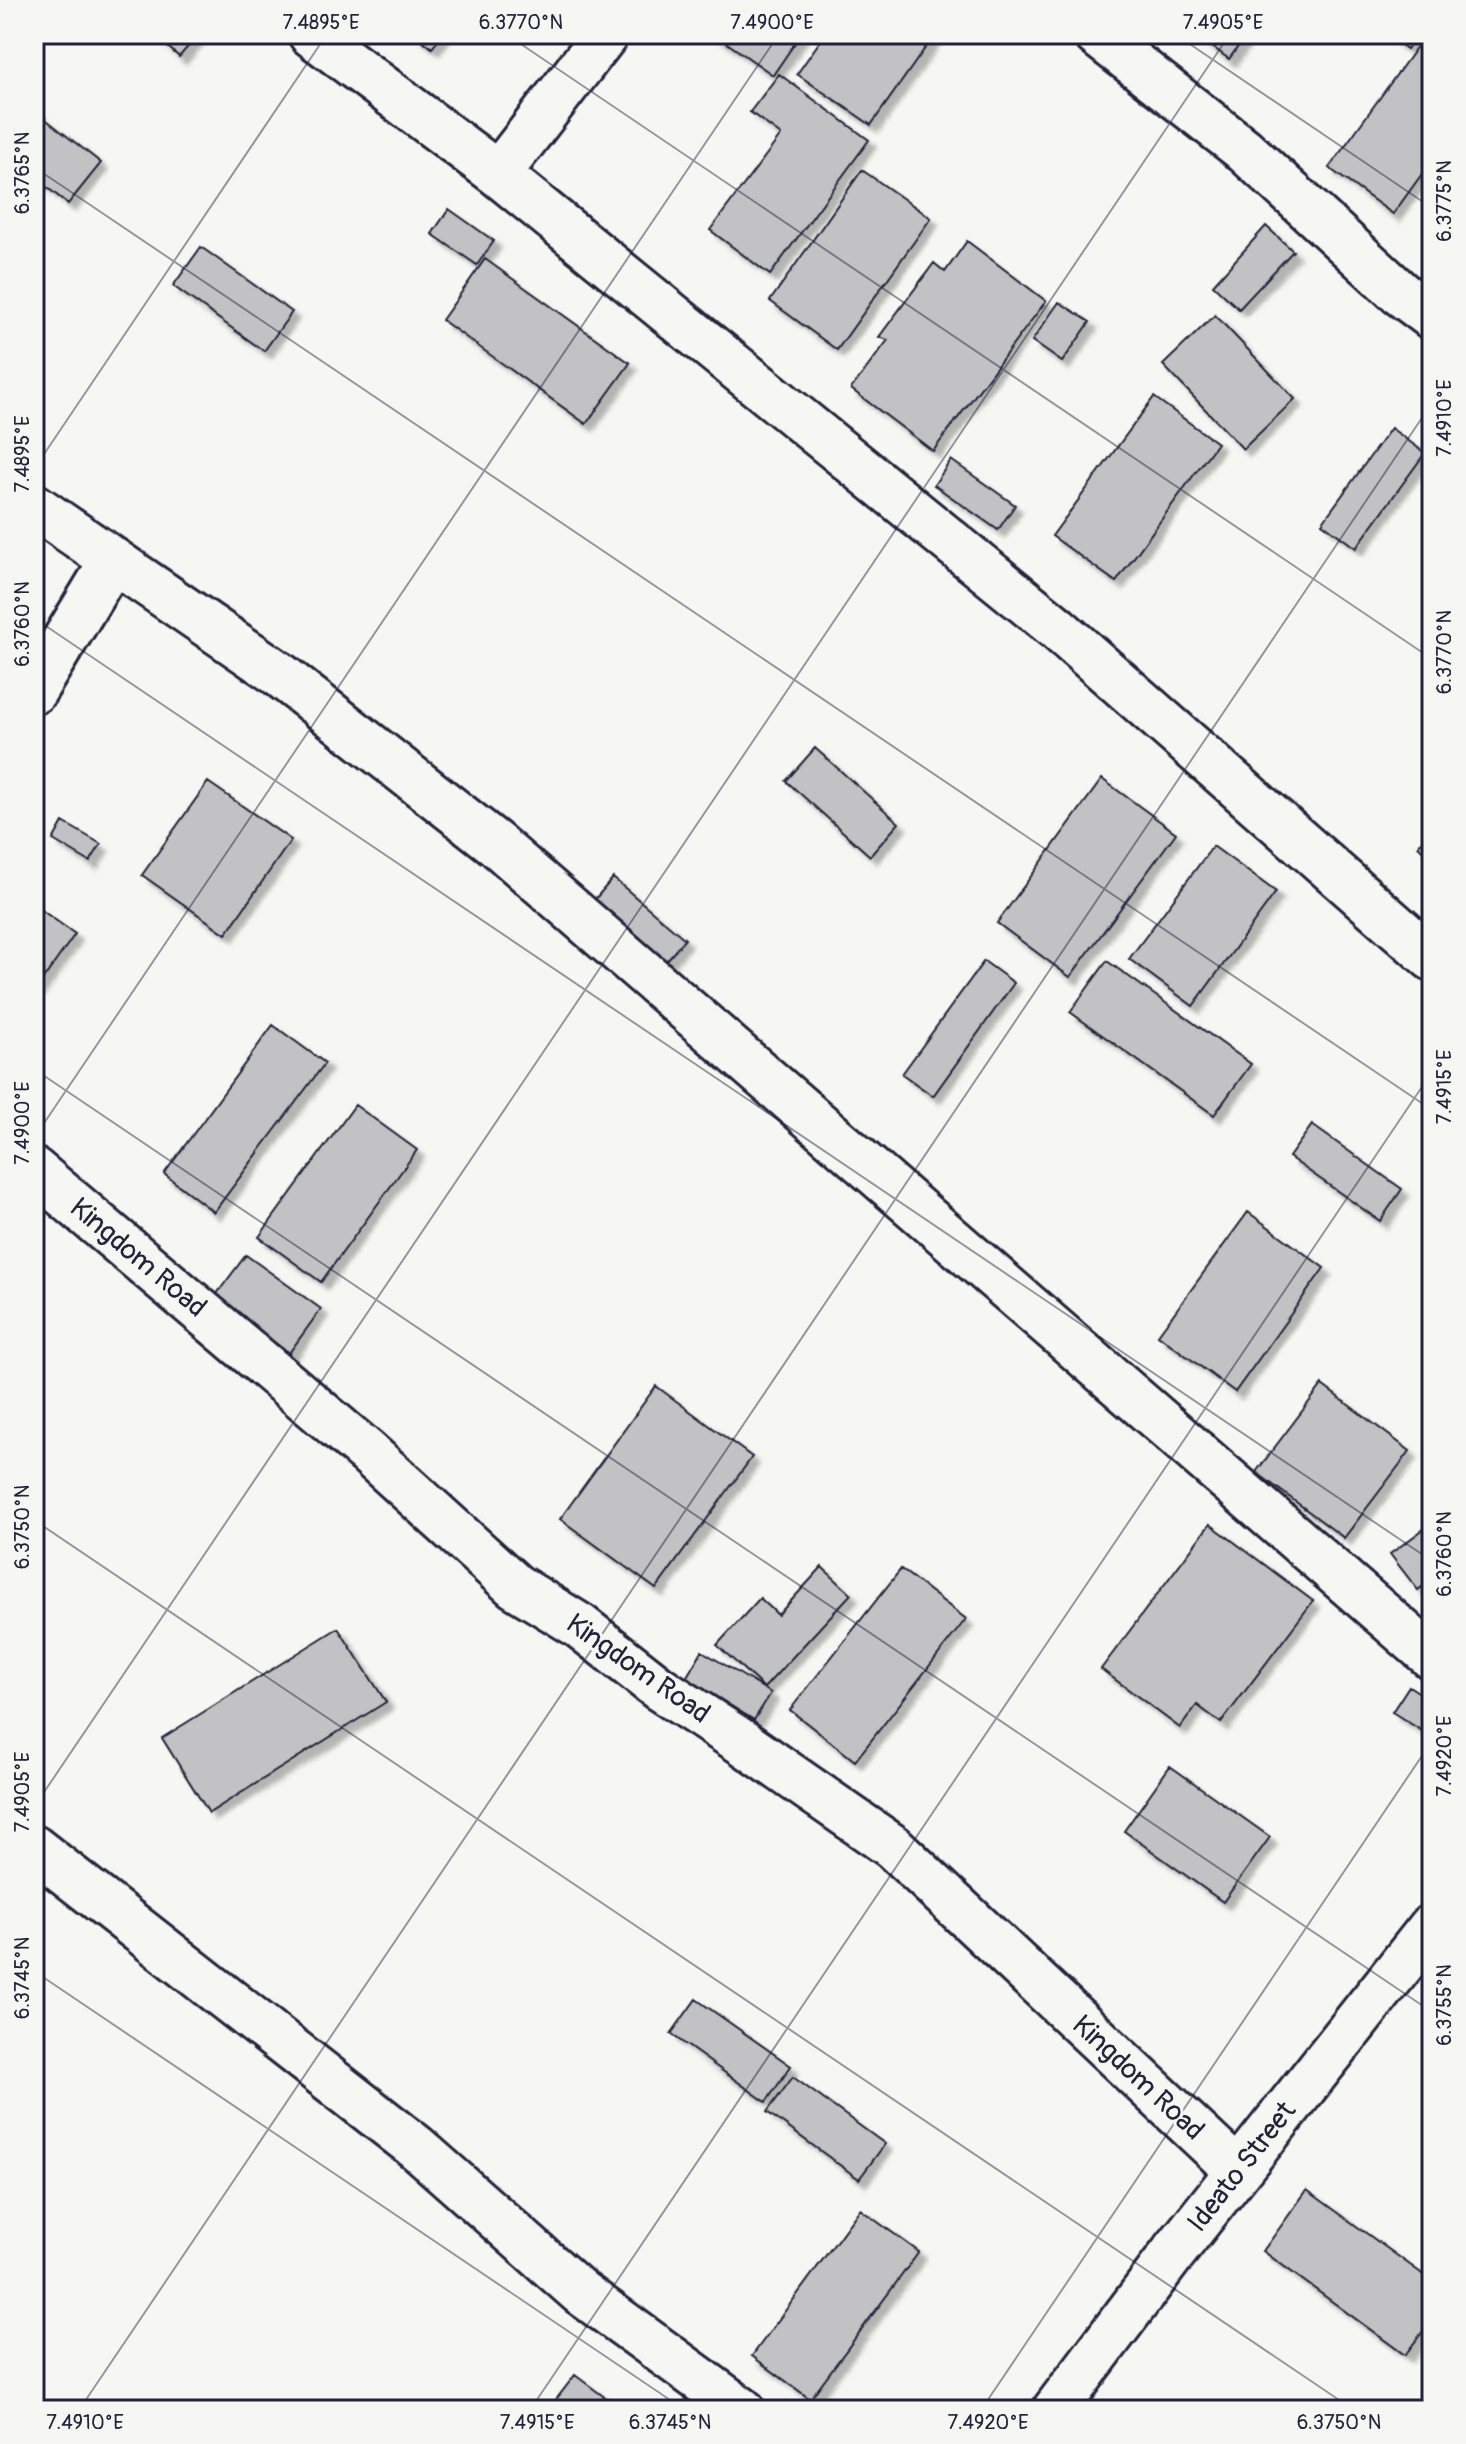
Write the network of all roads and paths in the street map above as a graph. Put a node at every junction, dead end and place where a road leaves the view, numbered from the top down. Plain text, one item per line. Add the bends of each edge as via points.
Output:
1 (311, 34) edge
2 (606, 34) edge
3 (1096, 34) edge
4 (498, 174) junction
5 (1432, 317) edge
6 (34, 506) edge
7 (113, 560) junction
8 (34, 691) edge
9 (1432, 958) edge
10 (34, 1170) edge
11 (1432, 1657) edge
12 (34, 1848) edge
13 (1432, 1926) edge
14 (1238, 2171) junction
15 (742, 2410) edge
16 (1055, 2410) edge

1 - 4 street
2 - 4 street
3 - 5 street via 1243,149
4 - 9 street via 1057,628
6 - 7 street
7 - 8 street
7 - 11 street via 279,674 496,844
10 - 14 street, Kingdom Road via 366,1451 515,1586 580,1626 659,1688 893,1847
12 - 15 street via 416,2147 580,2292
13 - 14 street, Ideato Street
14 - 16 street, Ideato Street

